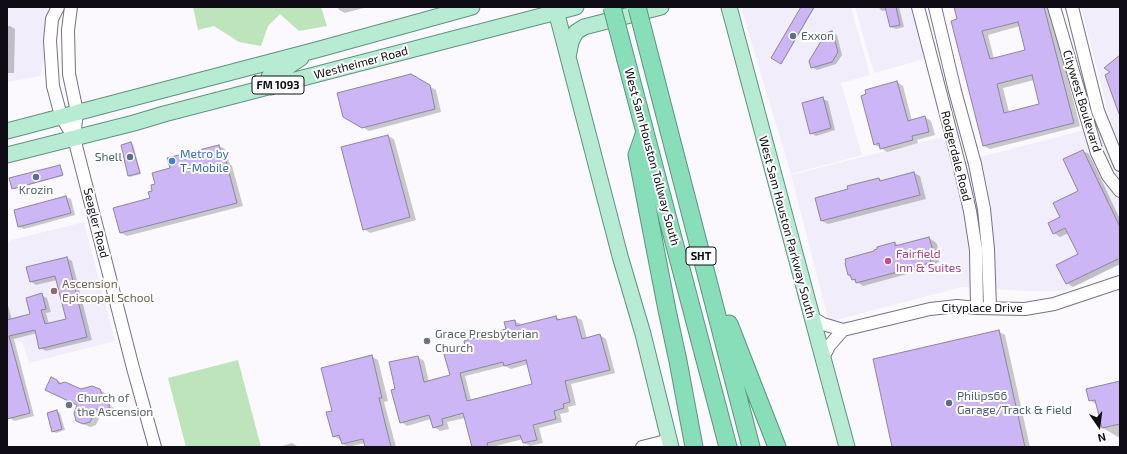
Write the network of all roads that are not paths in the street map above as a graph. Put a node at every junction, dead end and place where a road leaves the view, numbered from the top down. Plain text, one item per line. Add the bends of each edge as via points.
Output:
1 (58, 7) edge
2 (71, 7) edge
3 (472, 7) edge
4 (576, 7) edge
5 (612, 7) edge
6 (636, 7) edge
7 (660, 7) edge
8 (718, 7) edge
9 (729, 7) edge
10 (737, 7) edge
11 (918, 7) edge
12 (935, 7) edge
13 (1054, 7) edge
14 (1072, 7) edge
15 (555, 10) edge
16 (734, 28) junction
17 (945, 48) junction
18 (316, 50) junction
19 (929, 52) junction
20 (568, 58) junction
21 (270, 87) junction
22 (77, 112) junction
23 (61, 116) junction
24 (7, 131) edge
25 (645, 132) junction
26 (74, 138) junction
27 (7, 156) edge
28 (975, 164) junction
29 (1120, 165) edge
30 (960, 168) junction
31 (1120, 192) edge
32 (700, 250) junction
33 (1120, 282) edge
34 (977, 308) junction
35 (990, 308) junction
36 (811, 317) junction
37 (843, 330) junction
38 (822, 358) junction
39 (670, 443) edge
40 (155, 447) edge
41 (642, 447) edge
42 (694, 447) edge
43 (728, 447) edge
44 (751, 447) edge
45 (777, 447) edge
46 (847, 447) edge

1 - 23 street, Seagler Road via 52,19 50,41 53,86
2 - 22 street, Seagler Road via 68,30 69,68
3 - 18 main road, Westheimer Road / FM 1093
4 - 15 main road, Westheimer Road / FM 1093
5 - 25 highway, West Sam Houston Tollway South / SHT, bridge
6 - 32 highway, West Sam Houston Tollway South / SHT, bridge
7 - 20 main road via 576,32 570,42
8 - 16 main road
9 - 16 main road, West Sam Houston Parkway South
10 - 16 main road
11 - 19 street, Rodgerdale Road
12 - 17 street, Rodgerdale Road
13 - 31 street, Citywest Boulevard via 1097,152 1108,176
14 - 29 street, Citywest Boulevard via 1098,111
15 - 20 main road
15 - 21 main road, Westheimer Road / FM 1093
16 - 36 main road, West Sam Houston Parkway South
17 - 19 street
17 - 28 street, Rodgerdale Road
18 - 21 main road via 283,70 273,73 269,77
18 - 22 main road, Westheimer Road / FM 1093
19 - 30 street, Rodgerdale Road
20 - 39 main road
21 - 26 main road, Westheimer Road / FM 1093
22 - 23 main road, Westheimer Road / FM 1093
22 - 26 street, Seagler Road
23 - 24 main road, Westheimer Road / FM 1093
23 - 26 street, Seagler Road
25 - 42 highway via 637,155
25 - 43 highway, West Sam Houston Tollway South / SHT
26 - 27 main road, Westheimer Road / FM 1093
26 - 40 street, Seagler Road
28 - 30 street
28 - 35 street, Rodgerdale Road via 984,210
30 - 34 street, Rodgerdale Road via 976,250
32 - 44 highway, West Sam Houston Tollway South / SHT
32 - 45 highway
33 - 35 street, Cityplace Drive via 1054,304 1025,309
34 - 35 street, Cityplace Drive
34 - 37 street, Cityplace Drive via 930,308
36 - 37 street
36 - 38 main road, West Sam Houston Parkway South
37 - 38 street
38 - 46 main road, West Sam Houston Parkway South
39 - 41 street

